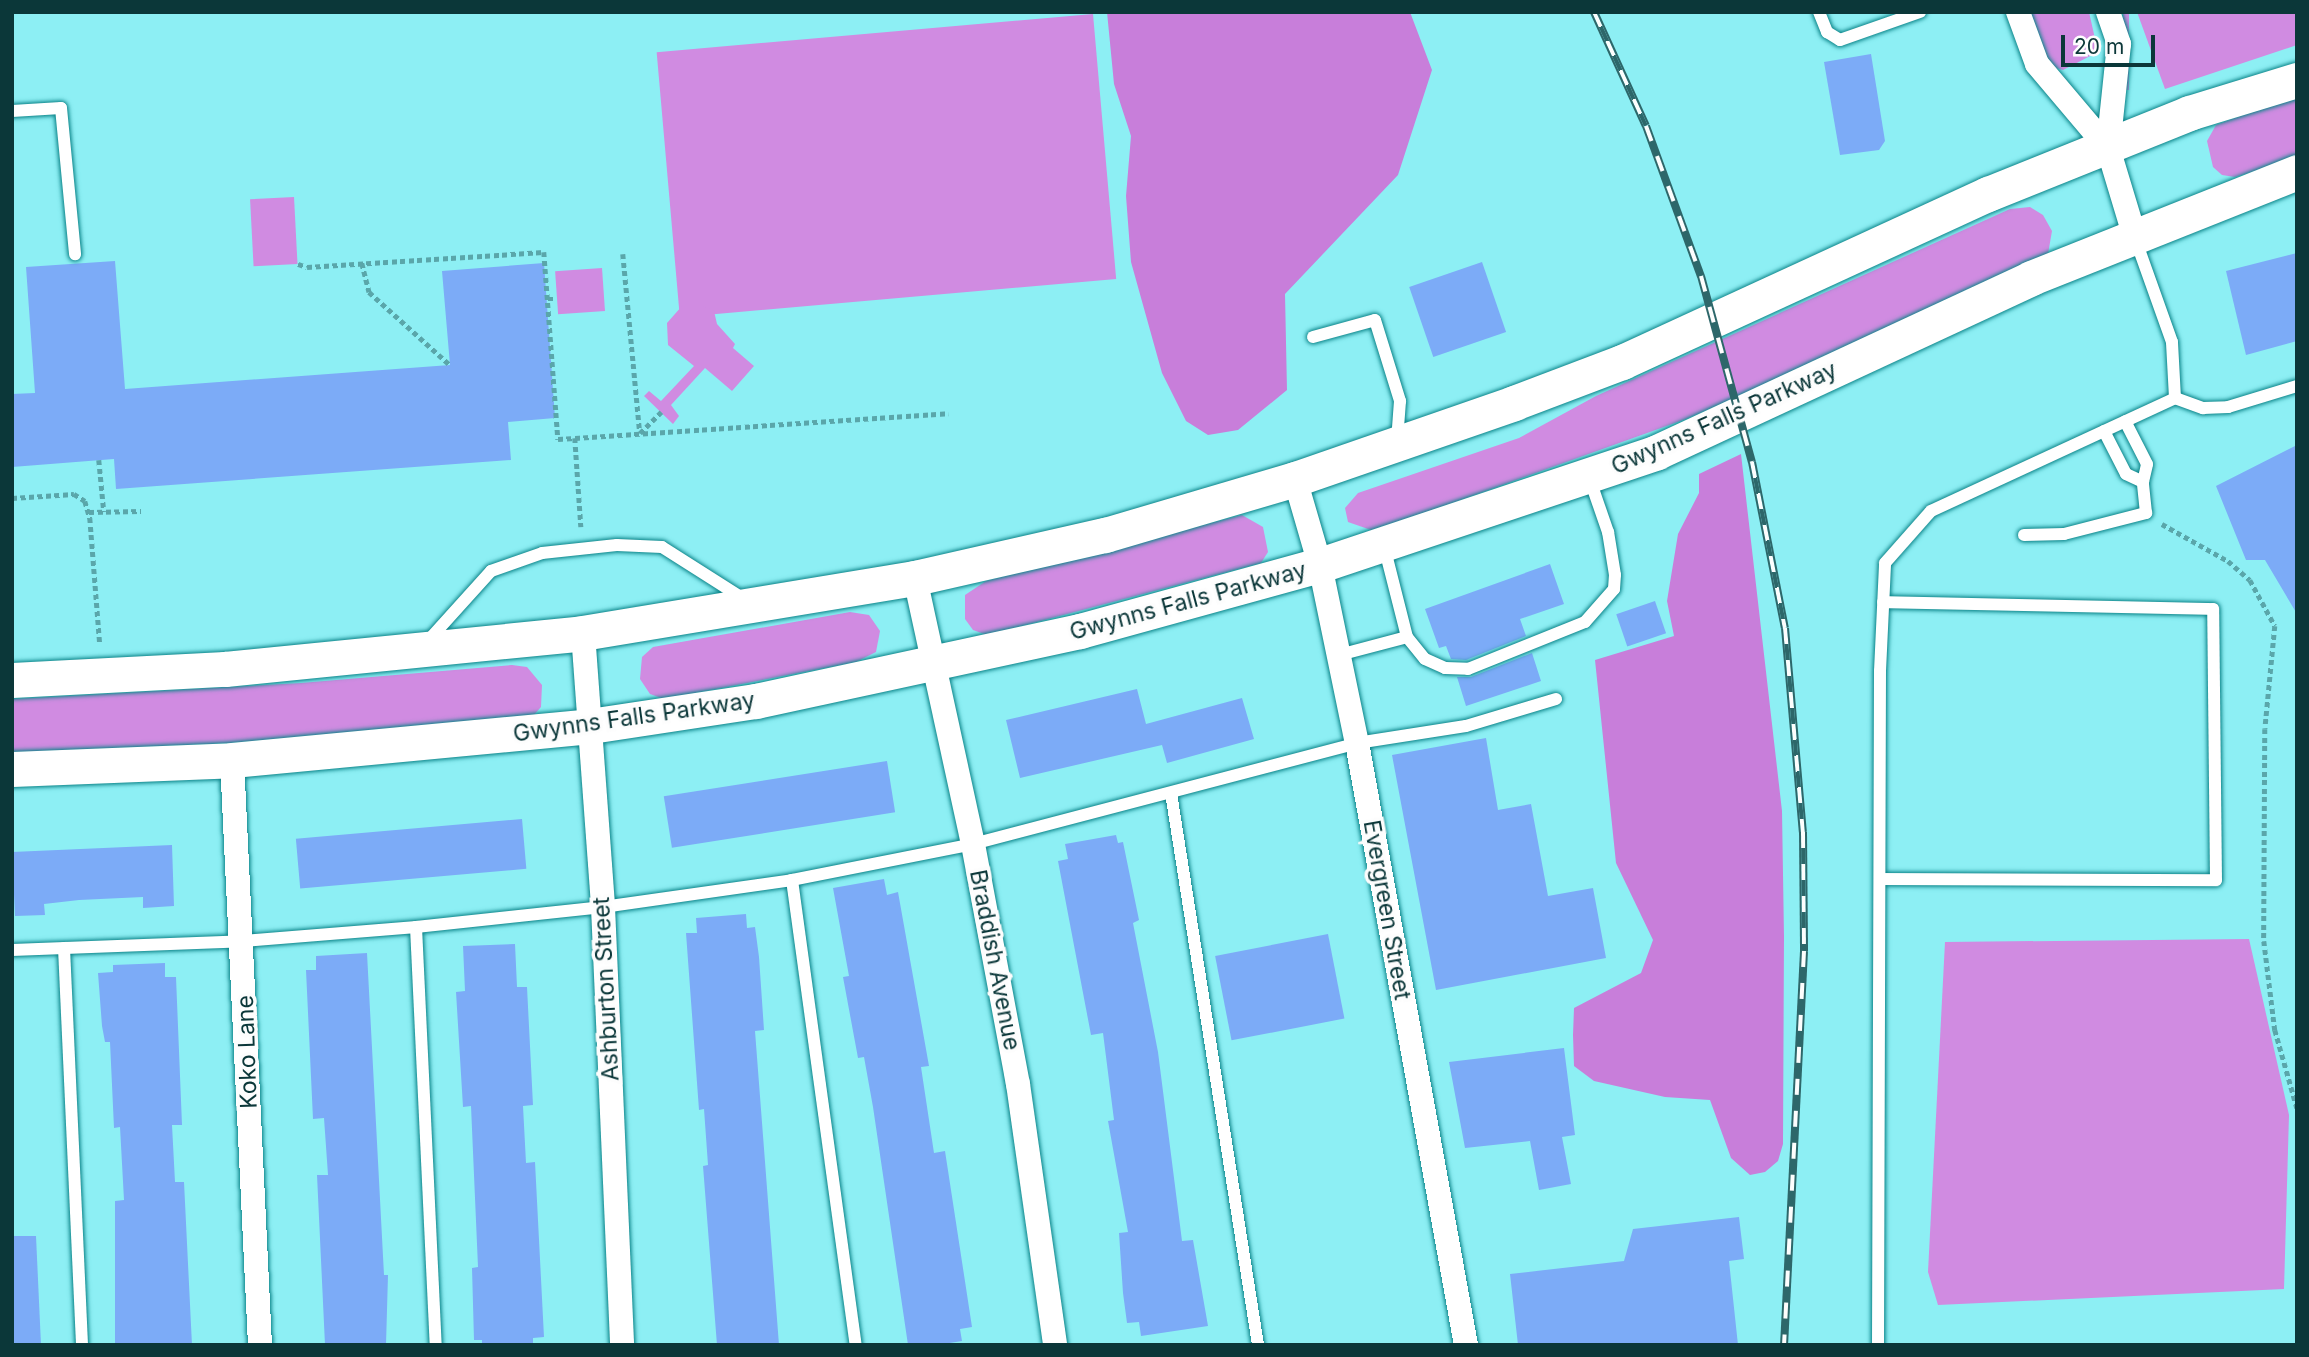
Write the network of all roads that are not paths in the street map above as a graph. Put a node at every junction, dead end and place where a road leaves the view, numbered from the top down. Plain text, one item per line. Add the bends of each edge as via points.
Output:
1 (1819, 12) edge
2 (1920, 12) edge
3 (2018, 12) edge
4 (2108, 12) edge
5 (2297, 80) edge
6 (12, 111) edge
7 (2108, 148) junction
8 (2297, 172) edge
9 (2134, 234) junction
10 (75, 254) dead end
11 (1313, 337) dead end
12 (2297, 386) edge
13 (2175, 398) junction
14 (2125, 421) junction
15 (2104, 431) junction
16 (1397, 445) junction
17 (1588, 476) junction
18 (1295, 479) junction
19 (2143, 482) junction
20 (2024, 535) dead end
21 (1383, 545) junction
22 (1321, 565) junction
23 (915, 578) junction
24 (1883, 602) junction
25 (759, 607) junction
26 (583, 633) junction
27 (1407, 637) junction
28 (419, 651) junction
29 (1339, 655) junction
30 (934, 666) junction
31 (12, 680) edge
32 (1556, 699) dead end
33 (590, 726) junction
34 (1357, 743) junction
35 (232, 760) junction
36 (12, 769) edge
37 (1171, 793) junction
38 (973, 844) junction
39 (1880, 879) junction
40 (792, 880) junction
41 (603, 907) junction
42 (416, 927) junction
43 (243, 940) junction
44 (64, 948) junction
45 (12, 950) edge
46 (82, 1345) edge
47 (260, 1345) edge
48 (436, 1345) edge
49 (622, 1345) edge
50 (856, 1345) edge
51 (1055, 1345) edge
52 (1258, 1345) edge
53 (1466, 1345) edge
54 (1878, 1345) edge

1 - 2 lane via 1827,32 1840,40
3 - 7 street via 2037,64
4 - 7 street via 2119,44
5 - 7 main road via 2189,113
6 - 10 lane via 61,108
7 - 9 street
7 - 16 main road via 1887,237 1622,362
8 - 9 main road, Gwynns Falls Parkway
9 - 13 lane via 2172,342
9 - 17 main road, Gwynns Falls Parkway via 1692,436
11 - 16 lane via 1375,320 1400,401
12 - 13 lane via 2228,407 2203,408
13 - 14 lane
14 - 15 lane
14 - 19 lane via 2147,464
15 - 19 lane via 2126,474
15 - 24 lane via 1931,511 1885,563
16 - 18 main road
17 - 21 main road, Gwynns Falls Parkway
17 - 27 lane via 1608,533 1615,575 1614,589 1585,622 1468,669 1445,668 1426,659
18 - 22 street, Evergreen Street
18 - 23 main road via 1105,535
19 - 20 lane via 2146,513 2064,534
21 - 22 main road, Gwynns Falls Parkway
21 - 27 lane
22 - 29 street, Evergreen Street
22 - 30 main road, Gwynns Falls Parkway
23 - 25 main road
23 - 30 street, Braddish Avenue
24 - 39 lane
24 - 39 lane via 2213,609 2216,880
25 - 26 main road
25 - 28 lane via 662,547 585,547 520,557 491,570
26 - 28 main road
26 - 33 street, Ashburton Street
27 - 29 lane
28 - 31 main road via 225,669
29 - 34 street, Evergreen Street
30 - 33 main road, Gwynns Falls Parkway via 756,701
30 - 38 street, Braddish Avenue
32 - 34 lane via 1466,726
33 - 35 main road, Gwynns Falls Parkway
33 - 41 street, Ashburton Street
34 - 37 lane
34 - 53 street, Evergreen Street
35 - 36 main road, Gwynns Falls Parkway
35 - 43 street, Koko Lane
37 - 38 lane
37 - 52 lane
38 - 40 lane
38 - 51 street, Braddish Avenue via 1018,1084
39 - 54 lane
40 - 41 lane
40 - 50 lane
41 - 42 lane
41 - 49 street, Ashburton Street
42 - 43 lane
42 - 48 lane
43 - 44 lane
43 - 47 street, Koko Lane
44 - 45 lane
44 - 46 lane

